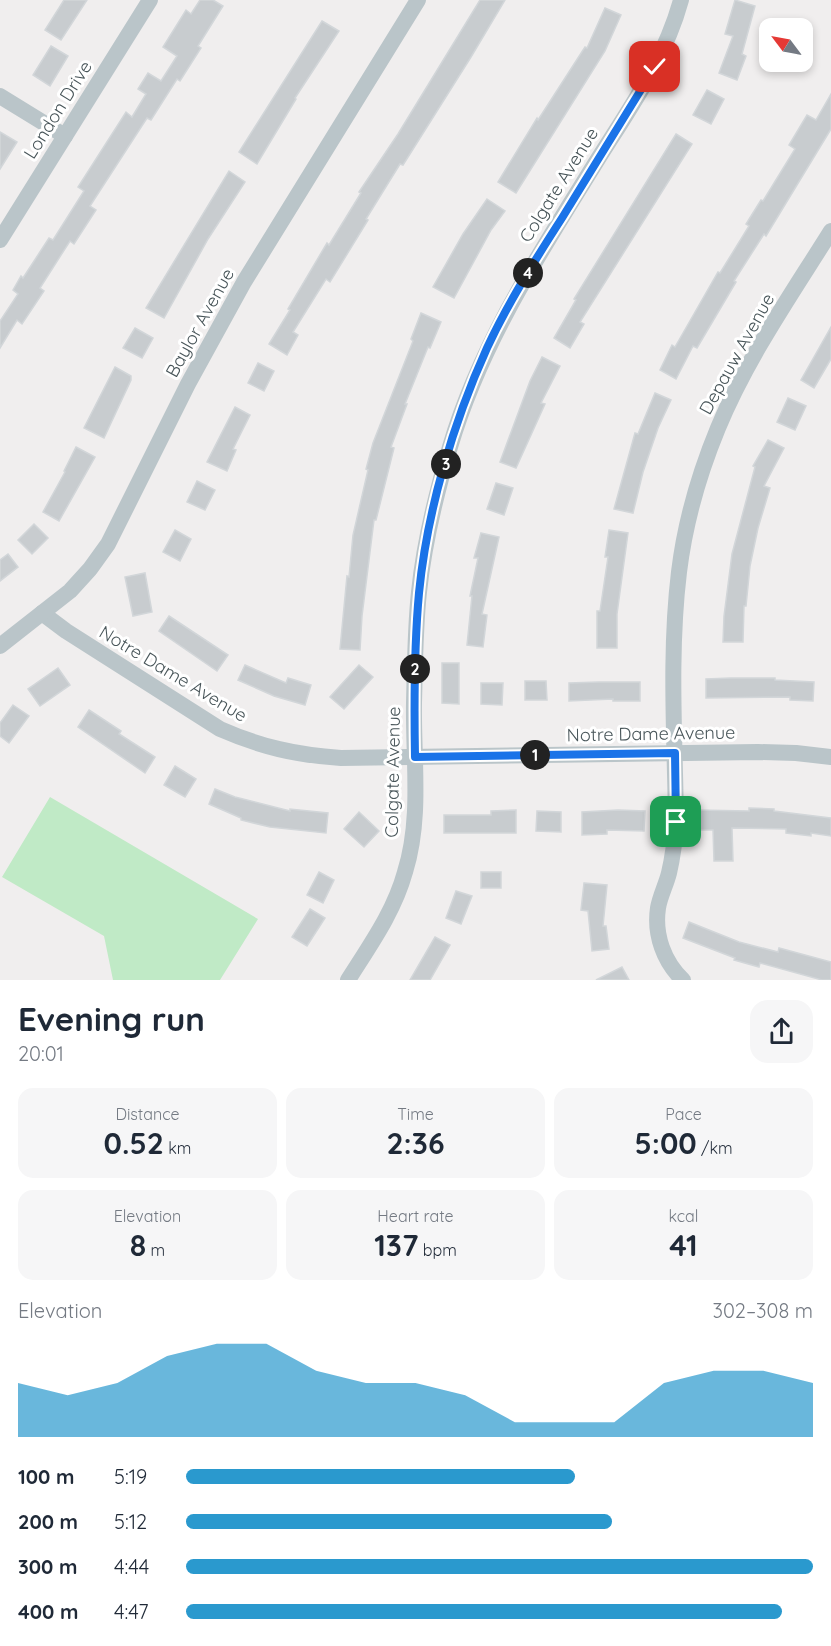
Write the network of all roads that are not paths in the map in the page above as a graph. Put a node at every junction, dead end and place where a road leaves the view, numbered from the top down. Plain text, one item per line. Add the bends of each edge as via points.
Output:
1 (150, 0) edge
2 (418, 0) edge
3 (681, 0) edge
4 (0, 96) edge
5 (65, 136) junction
6 (831, 231) edge
7 (0, 240) edge
8 (42, 613) junction
9 (0, 646) edge
10 (675, 753) junction
11 (415, 757) junction
12 (831, 757) edge
13 (348, 980) edge
14 (683, 980) edge

1 - 5 street, London Drive
2 - 8 street, Baylor Avenue via 244,282 108,543 70,591
3 - 11 street, Colgate Avenue via 655,67 508,307 468,393 450,446 423,561
4 - 5 street
5 - 7 street, London Drive
6 - 10 street, Depauw Avenue via 736,388 694,498 679,572 676,611
8 - 9 street, Baylor Avenue
8 - 11 street, Notre Dame Avenue via 200,718 244,740 313,756
10 - 11 street, Notre Dame Avenue
10 - 12 street, Notre Dame Avenue via 768,752
10 - 14 street, Depauw Avenue via 674,853 657,926 667,961
11 - 13 street, Colgate Avenue via 414,826 406,871 389,914

